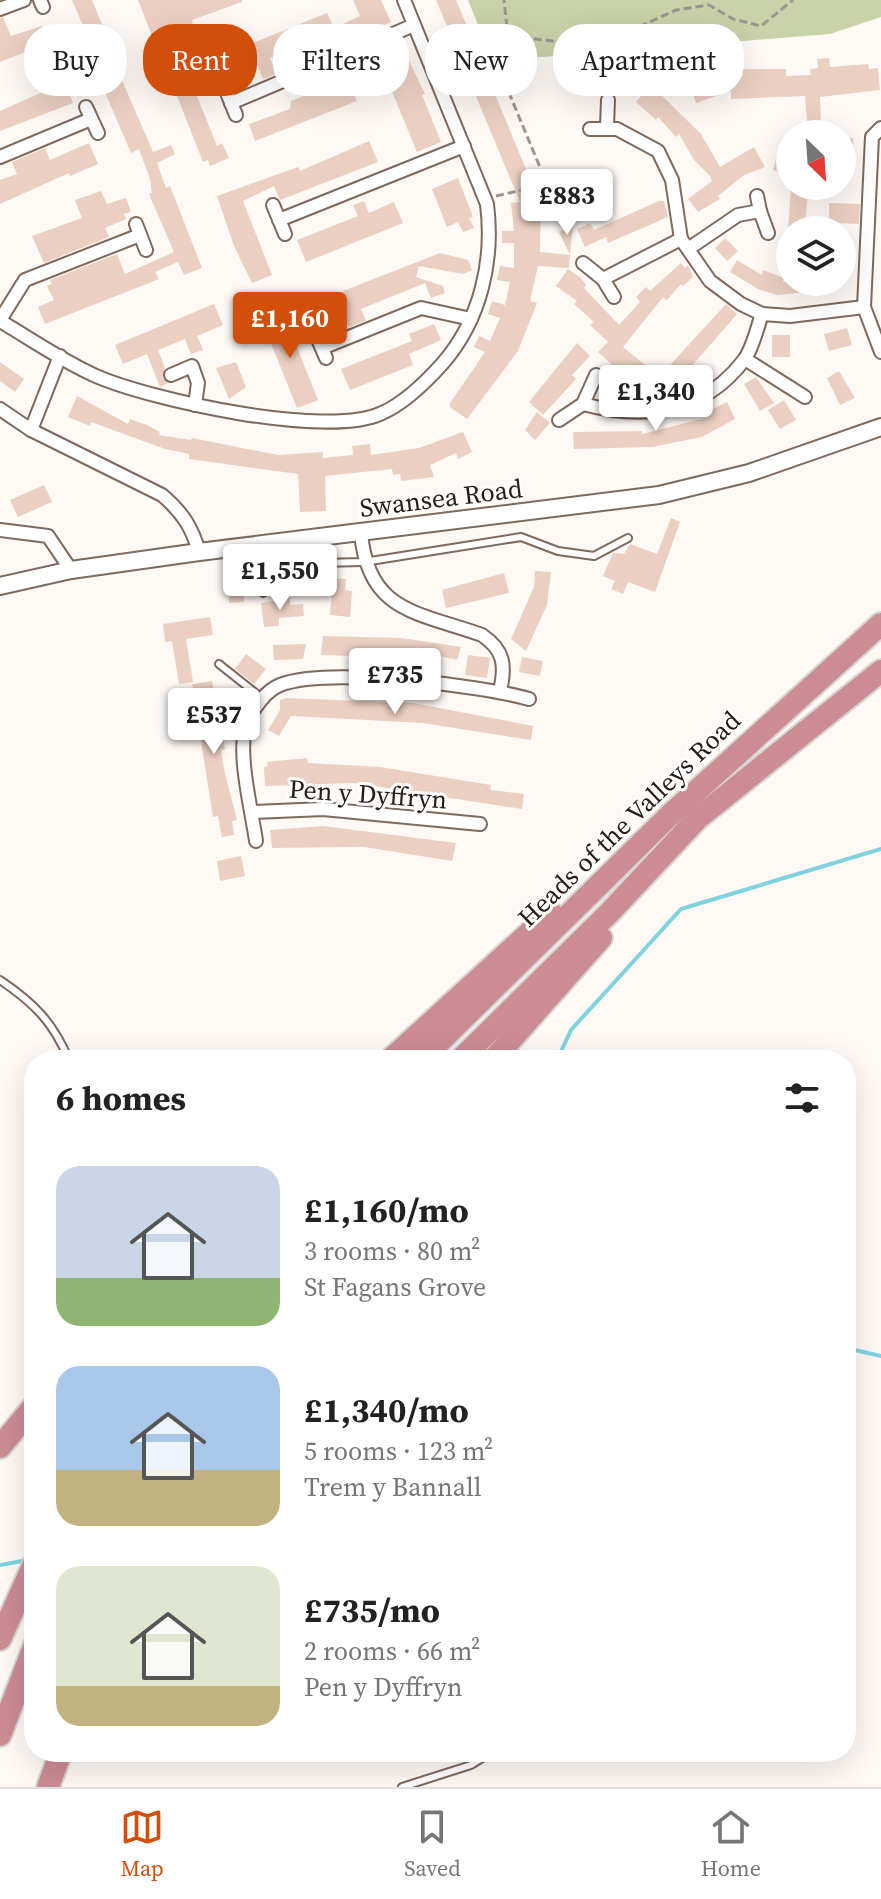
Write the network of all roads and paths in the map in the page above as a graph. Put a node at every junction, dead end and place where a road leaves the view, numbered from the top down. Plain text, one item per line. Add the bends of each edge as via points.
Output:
1 (24, 0) edge
2 (404, 0) edge
3 (504, 0) edge
4 (793, 0) edge
5 (0, 9) edge
6 (507, 24) edge
7 (414, 25) junction
8 (537, 39) edge
9 (228, 96) edge
10 (510, 96) edge
11 (608, 100) dead end
12 (607, 126) junction
13 (881, 128) edge
14 (590, 129) dead end
15 (98, 133) dead end
16 (464, 146) junction
17 (0, 157) edge
18 (757, 196) dead end
19 (485, 198) junction
20 (273, 205) dead end
21 (760, 211) junction
22 (279, 220) junction
23 (768, 233) dead end
24 (285, 234) dead end
25 (684, 244) junction
26 (146, 250) dead end
27 (583, 263) dead end
28 (603, 279) junction
29 (866, 286) junction
30 (881, 287) edge
31 (614, 297) dead end
32 (864, 307) junction
33 (762, 314) junction
34 (471, 319) junction
35 (0, 321) edge
36 (314, 330) dead end
37 (881, 352) edge
38 (60, 356) junction
39 (745, 359) junction
40 (171, 375) dead end
41 (596, 375) dead end
42 (805, 397) dead end
43 (583, 404) junction
44 (195, 405) junction
45 (0, 409) edge
46 (559, 420) dead end
47 (881, 427) edge
48 (31, 430) junction
49 (0, 530) edge
50 (361, 533) junction
51 (628, 538) dead end
52 (199, 552) junction
53 (364, 562) junction
54 (71, 570) junction
55 (0, 586) edge
56 (263, 593) dead end
57 (881, 624) edge
58 (219, 664) dead end
59 (881, 671) edge
60 (500, 691) junction
61 (263, 699) junction
62 (529, 699) dead end
63 (252, 812) junction
64 (669, 816) junction
65 (480, 824) dead end
66 (256, 841) dead end
67 (611, 911) junction
68 (0, 980) edge
69 (65, 1050) edge
70 (401, 1050) edge
71 (431, 1050) edge
72 (470, 1050) edge
73 (502, 1050) edge
74 (24, 1418) edge
75 (0, 1447) edge
76 (24, 1585) edge
77 (2, 1631) edge
78 (24, 1673) edge
79 (0, 1735) edge
80 (57, 1762) edge
81 (476, 1762) edge
82 (48, 1787) edge
83 (402, 1787) edge

1 - 5 street
2 - 7 street
3 - 6 path
4 - 8 path via 761,26 709,5 676,10 617,37
7 - 9 street via 234,109
7 - 16 street
10 - 19 path via 547,184
11 - 12 street
12 - 14 street
12 - 25 street via 658,151 672,180
13 - 29 street via 872,137
15 - 17 street via 89,113
16 - 19 street
16 - 22 street
18 - 21 street
19 - 34 street via 490,229 487,272
20 - 22 street
21 - 23 street
21 - 25 street via 738,215
22 - 24 street
25 - 28 street
25 - 33 street via 710,281
26 - 35 street via 138,230 25,280
27 - 28 street
28 - 31 street
29 - 30 street
29 - 32 street
32 - 33 street
32 - 37 street
33 - 39 street
34 - 36 street via 421,308 324,353
34 - 44 street via 458,345 425,383 382,413 350,422
35 - 38 street
38 - 44 street via 132,390
38 - 48 street
39 - 42 street
39 - 43 street via 714,389 670,412 616,413
40 - 44 street via 192,366 198,383
41 - 43 street
43 - 46 street
45 - 48 street
47 - 50 street, Swansea Road via 704,486
48 - 52 street via 162,495 193,531
49 - 54 street via 48,536
50 - 52 street, Swansea Road
50 - 53 street
51 - 53 lane via 594,556 558,551 521,537
52 - 54 street, Swansea Road
53 - 56 lane via 316,563 308,575 263,585
53 - 60 street via 374,585 391,601 494,644 503,656
54 - 55 street, Swansea Road
57 - 64 highway, Heads of the Valleys Road
58 - 61 lane
59 - 67 highway, Heads of the Valleys Road via 697,819
60 - 61 street via 342,679 281,685
60 - 62 street
61 - 63 street, Pen y Dyffryn via 243,736
63 - 65 street, Pen y Dyffryn via 323,809
63 - 66 street, Pen y Dyffryn
64 - 70 highway via 643,825
64 - 71 highway, Heads of the Valleys Road
67 - 72 highway, Heads of the Valleys Road
67 - 73 highway via 599,944
68 - 69 lane via 34,1003
74 - 75 highway
76 - 77 highway
78 - 79 highway
80 - 82 highway
81 - 83 lane

